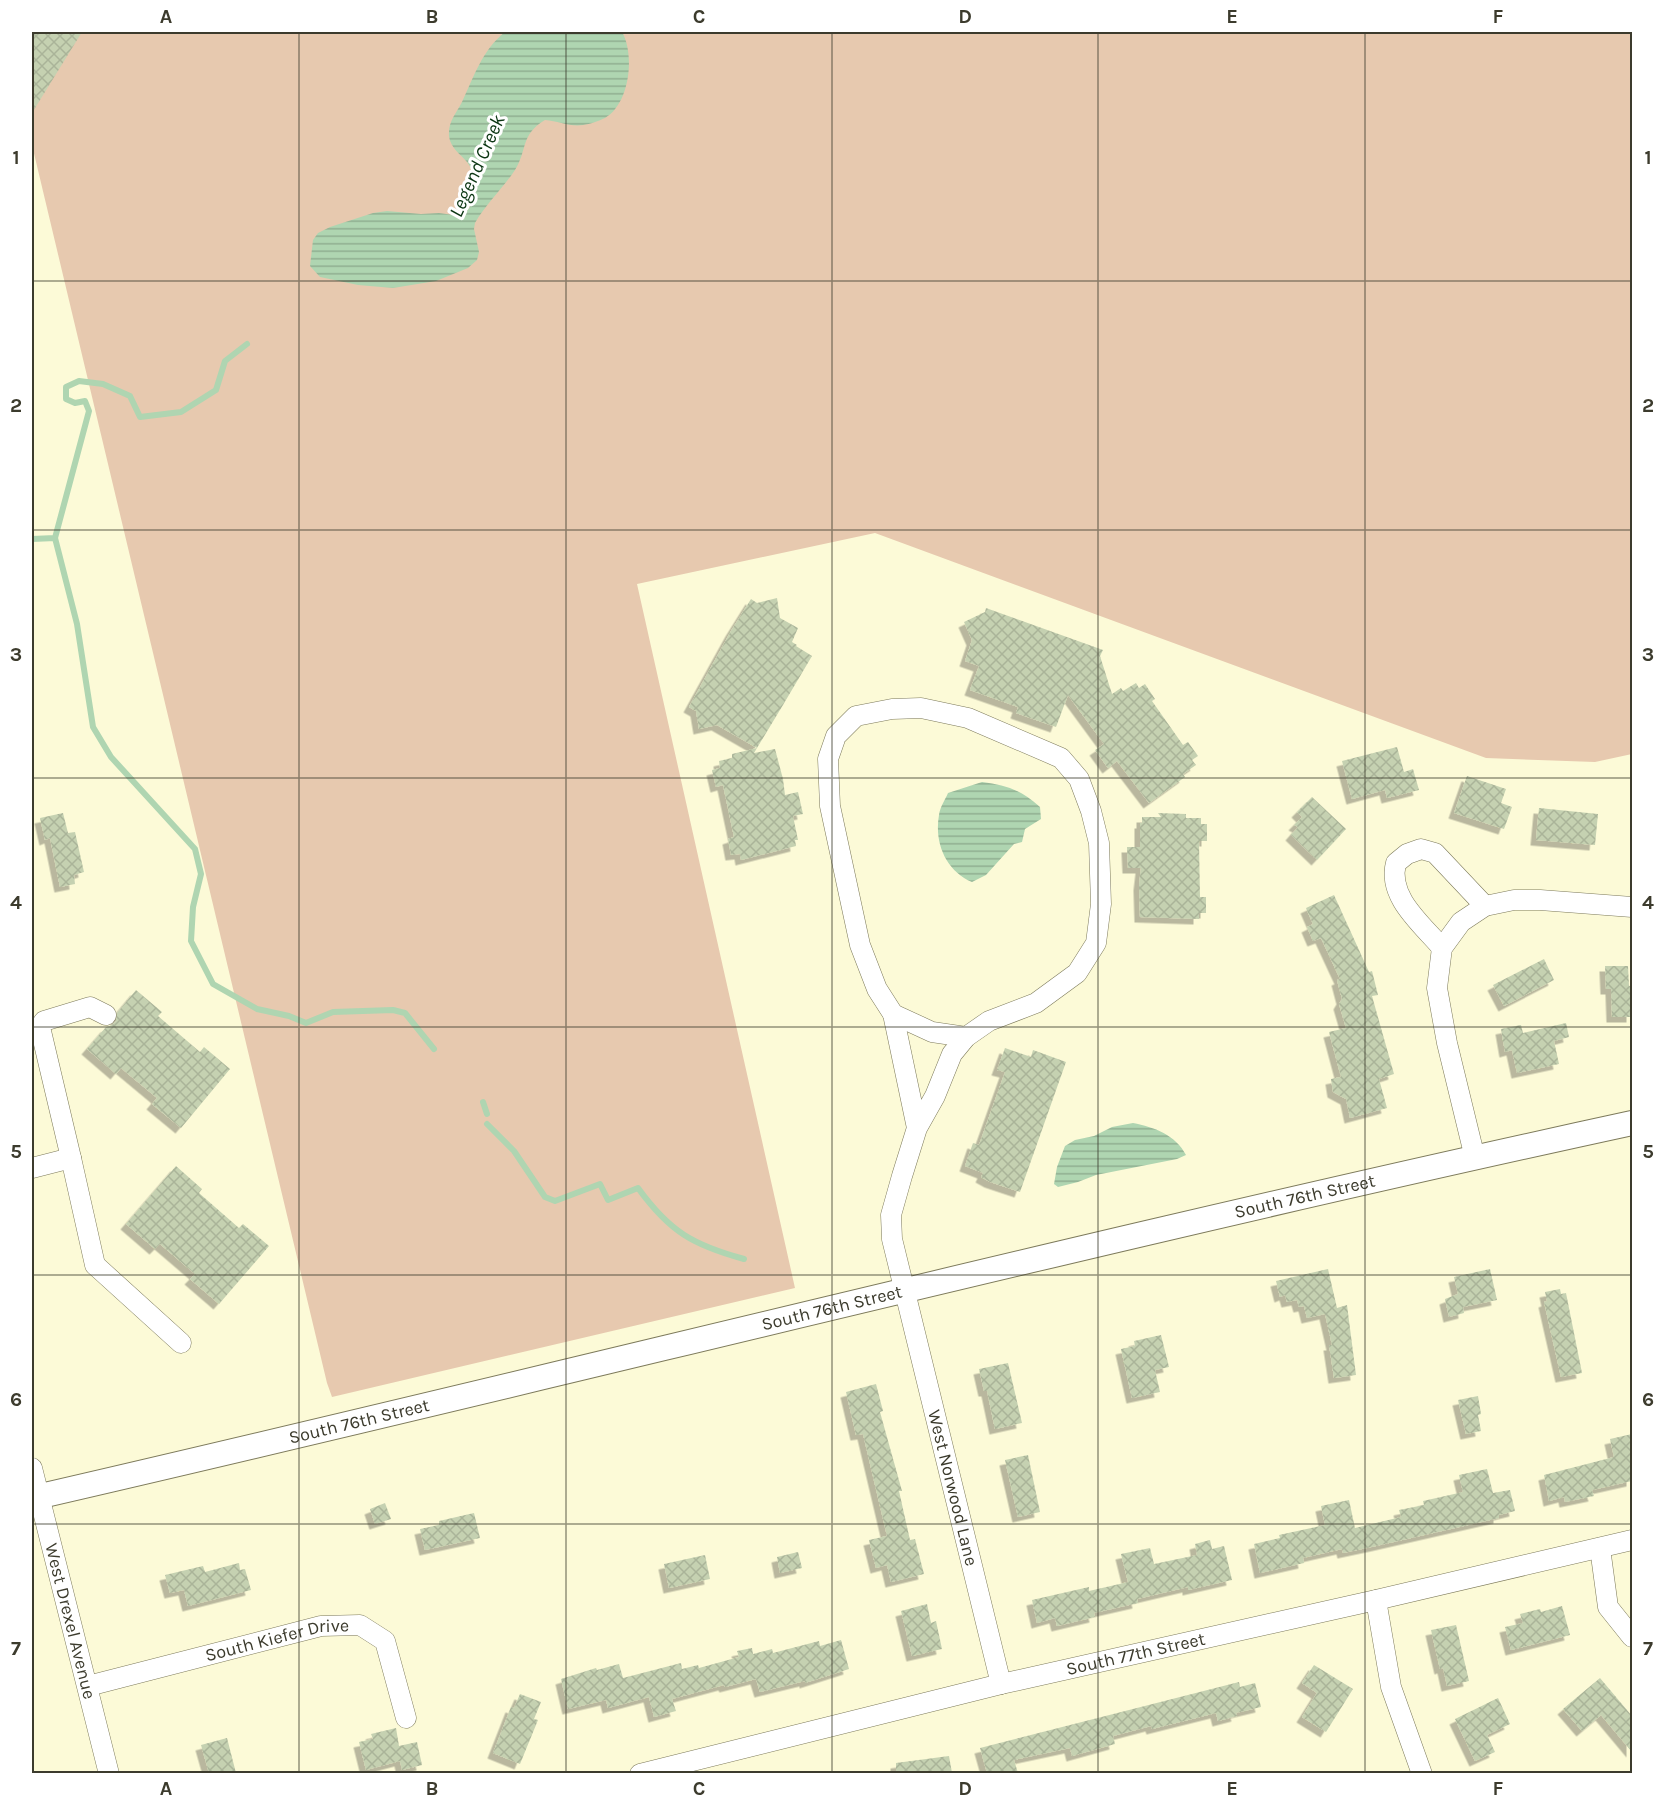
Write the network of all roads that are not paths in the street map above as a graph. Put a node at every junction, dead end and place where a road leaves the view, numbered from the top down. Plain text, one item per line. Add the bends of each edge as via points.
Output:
1 (1485, 906) junction
2 (1632, 907) edge
3 (1443, 948) junction
4 (892, 1014) junction
5 (106, 1015) dead end
6 (966, 1038) junction
7 (1632, 1123) edge
8 (917, 1128) junction
9 (71, 1158) junction
10 (1475, 1158) junction
11 (32, 1168) edge
12 (906, 1291) junction
13 (181, 1343) dead end
14 (32, 1468) edge
15 (35, 1497) edge
16 (1632, 1540) edge
17 (1600, 1548) junction
18 (1376, 1600) junction
19 (1632, 1637) edge
20 (1001, 1684) junction
21 (88, 1686) junction
22 (406, 1718) dead end
23 (109, 1773) edge
24 (640, 1773) edge
25 (1422, 1773) edge

1 - 2 street via 1540,900
1 - 3 street via 1461,922
1 - 3 street via 1435,853 1421,849 1396,863 1393,873 1401,899
3 - 10 street via 1437,988
4 - 6 street via 932,1032
4 - 6 street, West Norwood Lane via 877,989 860,945 830,806 828,759 836,736 856,716 921,708 968,718 1061,758 1079,779 1099,843 1101,904 1096,943 1077,974 1036,1003 989,1021
4 - 8 street, West Norwood Lane
5 - 9 street via 90,1007 44,1021 40,1027
6 - 8 street, West Norwood Lane via 952,1054
7 - 10 main road, South 76th Street
8 - 12 street, West Norwood Lane via 890,1224
9 - 11 street
9 - 13 street via 95,1265
10 - 12 main road, South 76th Street
12 - 15 main road, South 76th Street
12 - 20 street, West Norwood Lane
14 - 15 street, West Drexel Avenue
15 - 21 street, West Drexel Avenue
16 - 17 street, South 77th Street
17 - 18 street, South 77th Street
17 - 19 street via 1608,1607
18 - 20 street, South 77th Street
18 - 25 street via 1392,1687
20 - 24 street, South 77th Street
21 - 22 street, South Kiefer Drive via 321,1626 360,1625 386,1641
21 - 23 street, West Drexel Avenue

